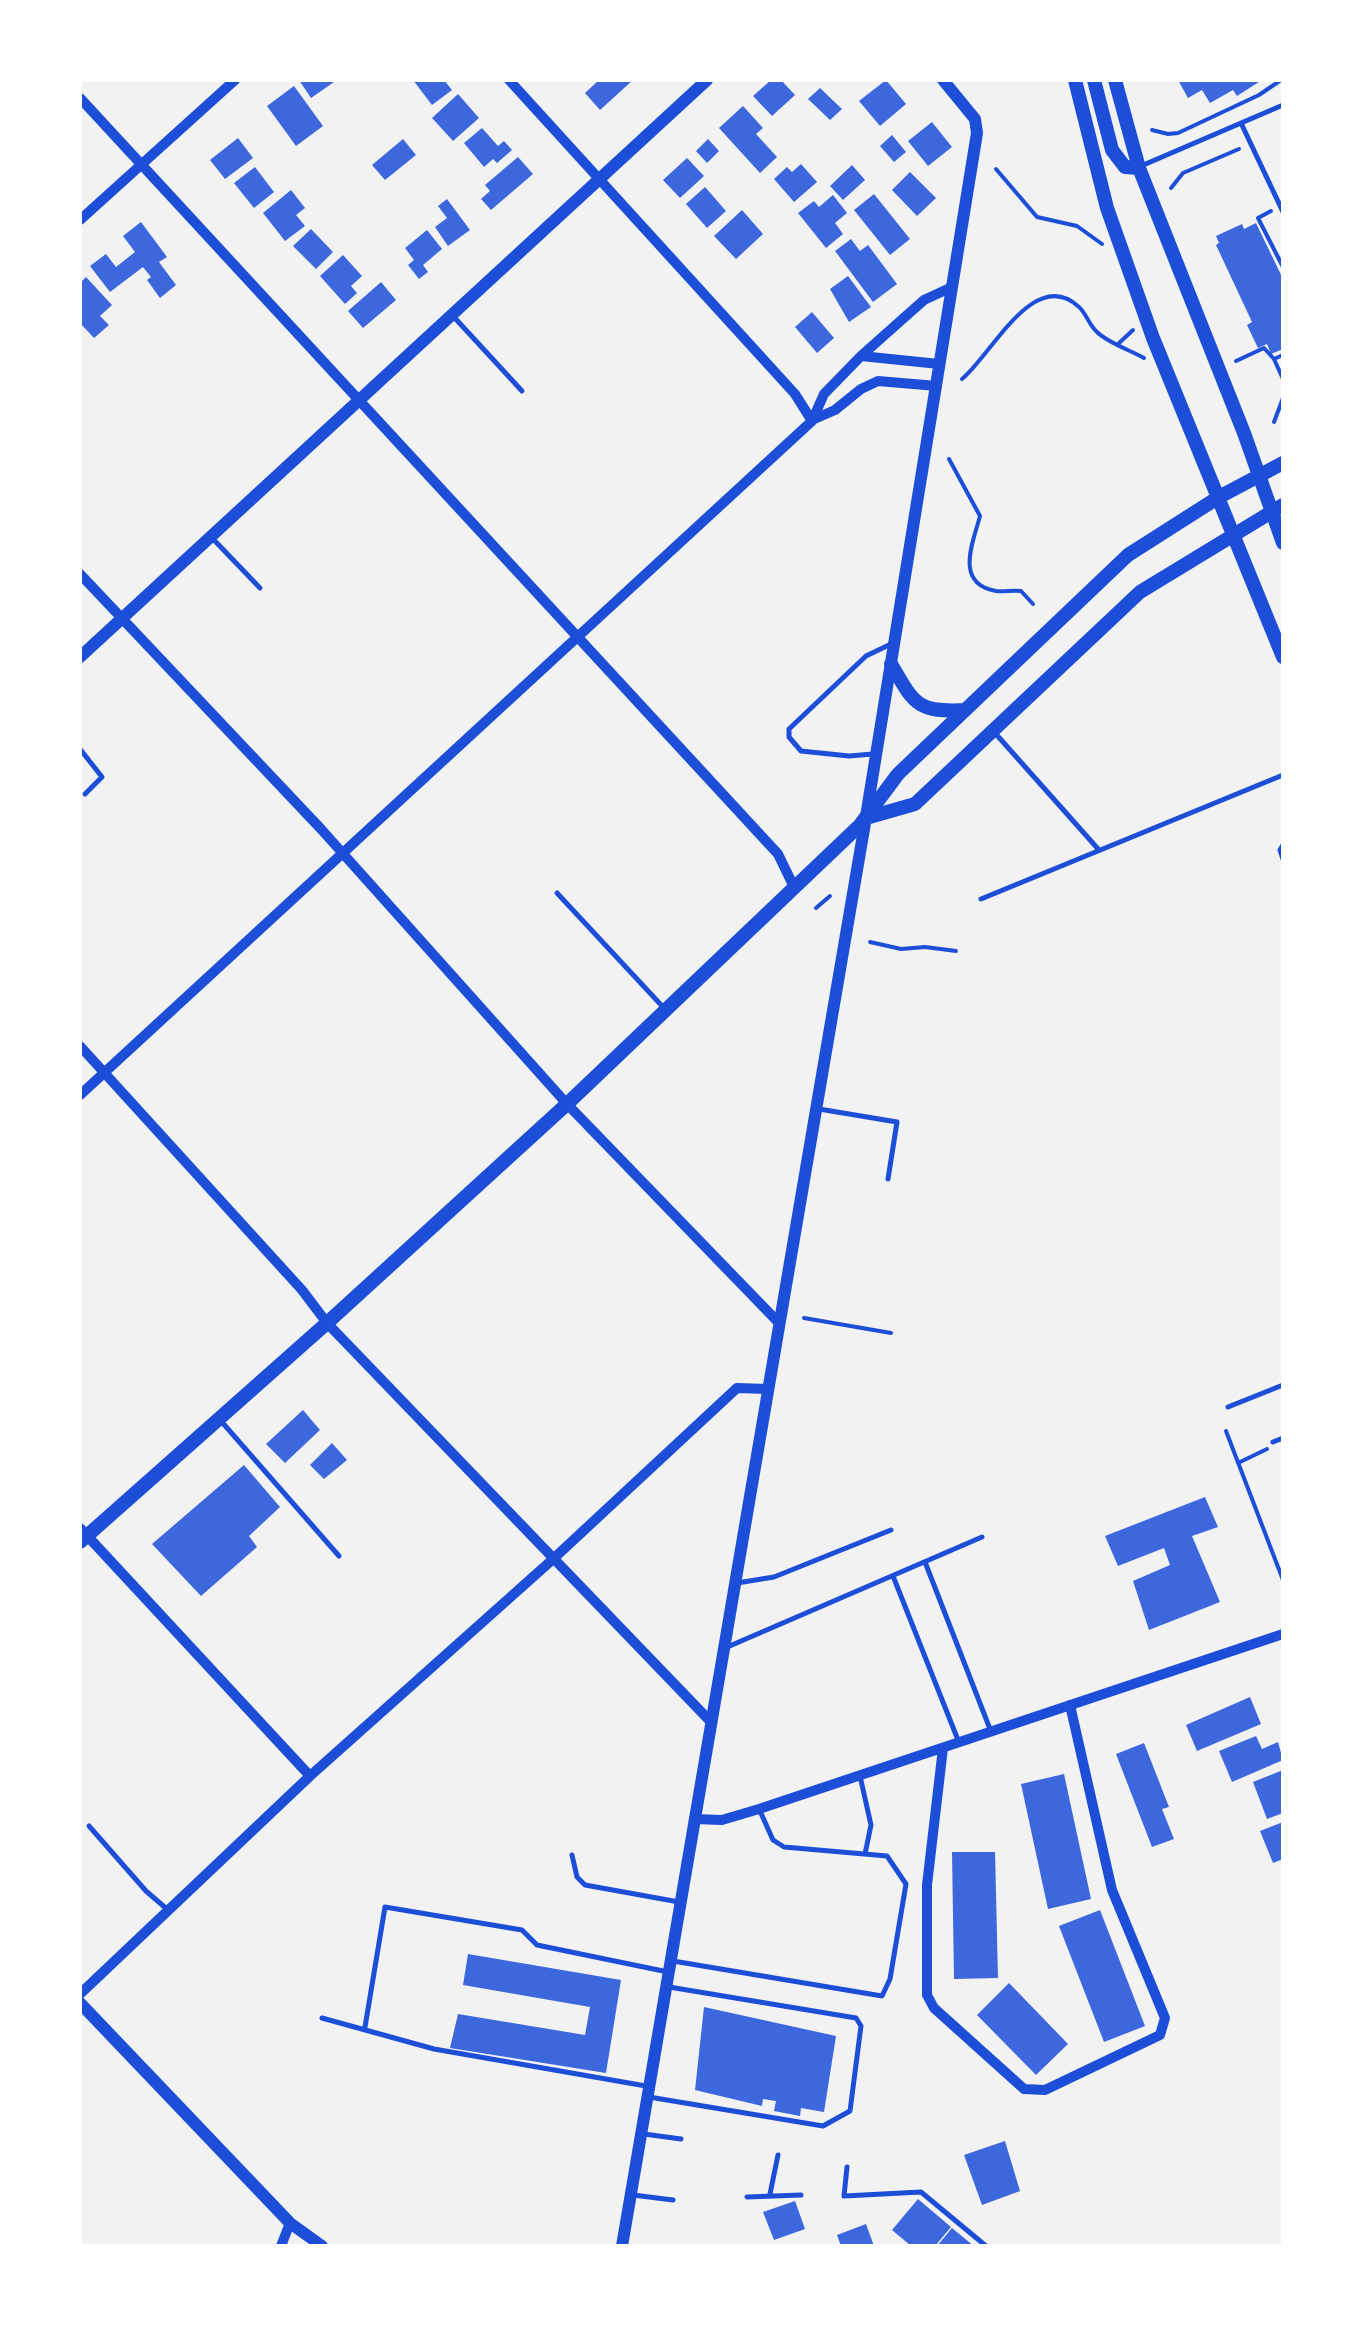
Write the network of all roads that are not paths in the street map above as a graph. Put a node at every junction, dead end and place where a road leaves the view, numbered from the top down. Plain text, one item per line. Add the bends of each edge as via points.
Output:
1 (235, 80) edge
2 (510, 80) edge
3 (707, 80) edge
4 (943, 80) edge
5 (1075, 80) edge
6 (1094, 80) edge
7 (1115, 80) edge
8 (80, 98) edge
9 (1283, 104) edge
10 (1241, 123) junction
11 (141, 164) junction
12 (1139, 168) junction
13 (600, 180) junction
14 (1283, 212) edge
15 (80, 220) edge
16 (952, 287) junction
17 (453, 316) junction
18 (862, 356) junction
19 (940, 364) junction
20 (937, 386) junction
21 (522, 391) dead end
22 (361, 401) junction
23 (812, 421) junction
24 (1283, 462) edge
25 (1259, 474) junction
26 (1220, 497) junction
27 (1277, 508) edge
28 (1234, 533) junction
29 (212, 538) junction
30 (1283, 543) edge
31 (80, 574) edge
32 (260, 588) dead end
33 (122, 618) junction
34 (579, 635) junction
35 (894, 643) junction
36 (1283, 656) edge
37 (80, 658) edge
38 (891, 664) junction
39 (964, 710) junction
40 (993, 731) junction
41 (80, 749) edge
42 (876, 754) junction
43 (1283, 774) edge
44 (85, 794) dead end
45 (866, 819) junction
46 (1283, 845) edge
47 (1100, 850) junction
48 (341, 852) junction
49 (1283, 859) edge
50 (794, 886) junction
51 (557, 893) dead end
52 (981, 899) dead end
53 (665, 1010) junction
54 (80, 1046) edge
55 (106, 1072) junction
56 (80, 1095) edge
57 (567, 1104) junction
58 (816, 1108) junction
59 (888, 1178) dead end
60 (327, 1323) junction
61 (779, 1323) junction
62 (1283, 1385) edge
63 (768, 1389) junction
64 (1228, 1407) dead end
65 (219, 1419) junction
66 (1283, 1438) edge
67 (1274, 1442) road end
68 (891, 1530) dead end
69 (82, 1535) edge
70 (982, 1537) dead end
71 (340, 1556) dead end
72 (552, 1560) junction
73 (925, 1562) junction
74 (893, 1576) junction
75 (734, 1584) junction
76 (1282, 1637) edge
77 (722, 1649) junction
78 (1070, 1705) junction
79 (710, 1721) junction
80 (991, 1732) junction
81 (958, 1743) junction
82 (943, 1748) junction
83 (310, 1776) junction
84 (860, 1776) junction
85 (760, 1809) junction
86 (694, 1820) junction
87 (89, 1826) dead end
88 (865, 1854) junction
89 (572, 1855) dead end
90 (679, 1902) junction
91 (168, 1910) junction
92 (668, 1973) junction
93 (80, 1994) edge
94 (80, 2003) edge
95 (322, 2018) dead end
96 (365, 2028) junction
97 (648, 2092) junction
98 (641, 2133) junction
99 (681, 2139) dead end
100 (778, 2156) dead end
101 (847, 2167) dead end
102 (770, 2194) junction
103 (630, 2195) junction
104 (801, 2195) dead end
105 (747, 2198) dead end
106 (673, 2200) dead end
107 (290, 2223) junction
108 (281, 2246) edge
109 (322, 2246) edge
110 (622, 2246) edge
111 (986, 2246) edge

1 - 11 street
2 - 13 street
3 - 13 street
4 - 16 street via 974,119 976,133
5 - 26 main road via 1125,259
6 - 12 main road via 1114,156 1125,167
7 - 12 main road
8 - 11 street
9 - 10 lane
10 - 12 lane
10 - 14 lane
11 - 15 street
11 - 22 street
12 - 25 main road
13 - 17 street
13 - 23 street via 795,394
16 - 18 street via 924,300
16 - 19 street
17 - 21 lane
17 - 22 street
18 - 19 street
18 - 23 street via 824,394
19 - 20 street
20 - 23 street via 878,381
20 - 35 street
22 - 29 street
22 - 34 street
23 - 34 street
24 - 25 main road
25 - 26 main road
25 - 27 main road
26 - 28 main road
26 - 39 main road via 1128,555
27 - 28 main road
27 - 30 main road
28 - 36 main road
28 - 40 main road via 1140,592
29 - 32 lane
29 - 33 street
31 - 33 street
33 - 37 street
33 - 48 street
34 - 48 street
34 - 50 street via 778,854
35 - 38 street
35 - 42 lane via 866,656 789,730 801,752
38 - 39 main road via 922,708
38 - 42 street
39 - 45 main road via 898,774
40 - 45 main road via 916,804
40 - 47 lane
41 - 44 lane via 102,776
42 - 45 street
43 - 47 lane
45 - 50 main road
45 - 58 street
46 - 49 lane
47 - 52 lane
48 - 55 street
48 - 57 street
50 - 53 main road
51 - 53 lane
53 - 57 main road
54 - 55 street
55 - 56 street
55 - 60 street
57 - 60 main road
57 - 61 street
58 - 59 lane via 897,1122
58 - 61 street
60 - 65 main road
60 - 72 street
61 - 63 street
62 - 64 lane
63 - 72 street via 736,1388
63 - 75 street
65 - 69 main road
65 - 71 lane
66 - 67 lane
68 - 75 lane via 774,1577
69 - 83 street
70 - 73 lane
72 - 79 street
72 - 83 street
73 - 74 lane
73 - 80 lane
74 - 77 lane
74 - 81 lane
75 - 77 street
76 - 78 street
77 - 79 street
78 - 80 street
78 - 82 street via 1112,1890 1165,2018 1160,2035 1045,2090 1024,2089 934,2008 928,1994 927,1884
79 - 86 street
80 - 81 street
81 - 82 street
82 - 84 street
83 - 91 street
84 - 85 street
84 - 88 lane via 871,1825
85 - 86 street
85 - 88 lane via 773,1840 784,1847
86 - 90 street
87 - 91 lane
88 - 92 lane via 887,1856 906,1884 882,1996
89 - 90 lane via 585,1885
90 - 92 street
91 - 93 street
92 - 96 lane via 537,1944 522,1930 385,1907
92 - 97 street
92 - 97 lane via 856,2018 862,2026 850,2110 823,2126
94 - 107 street
95 - 96 lane
96 - 97 lane via 434,2049
97 - 98 street
98 - 99 lane
98 - 103 street
100 - 102 lane
101 - 111 lane via 844,2196 922,2192
102 - 104 lane
102 - 105 lane
103 - 106 lane
103 - 110 street
107 - 108 street
107 - 109 street

